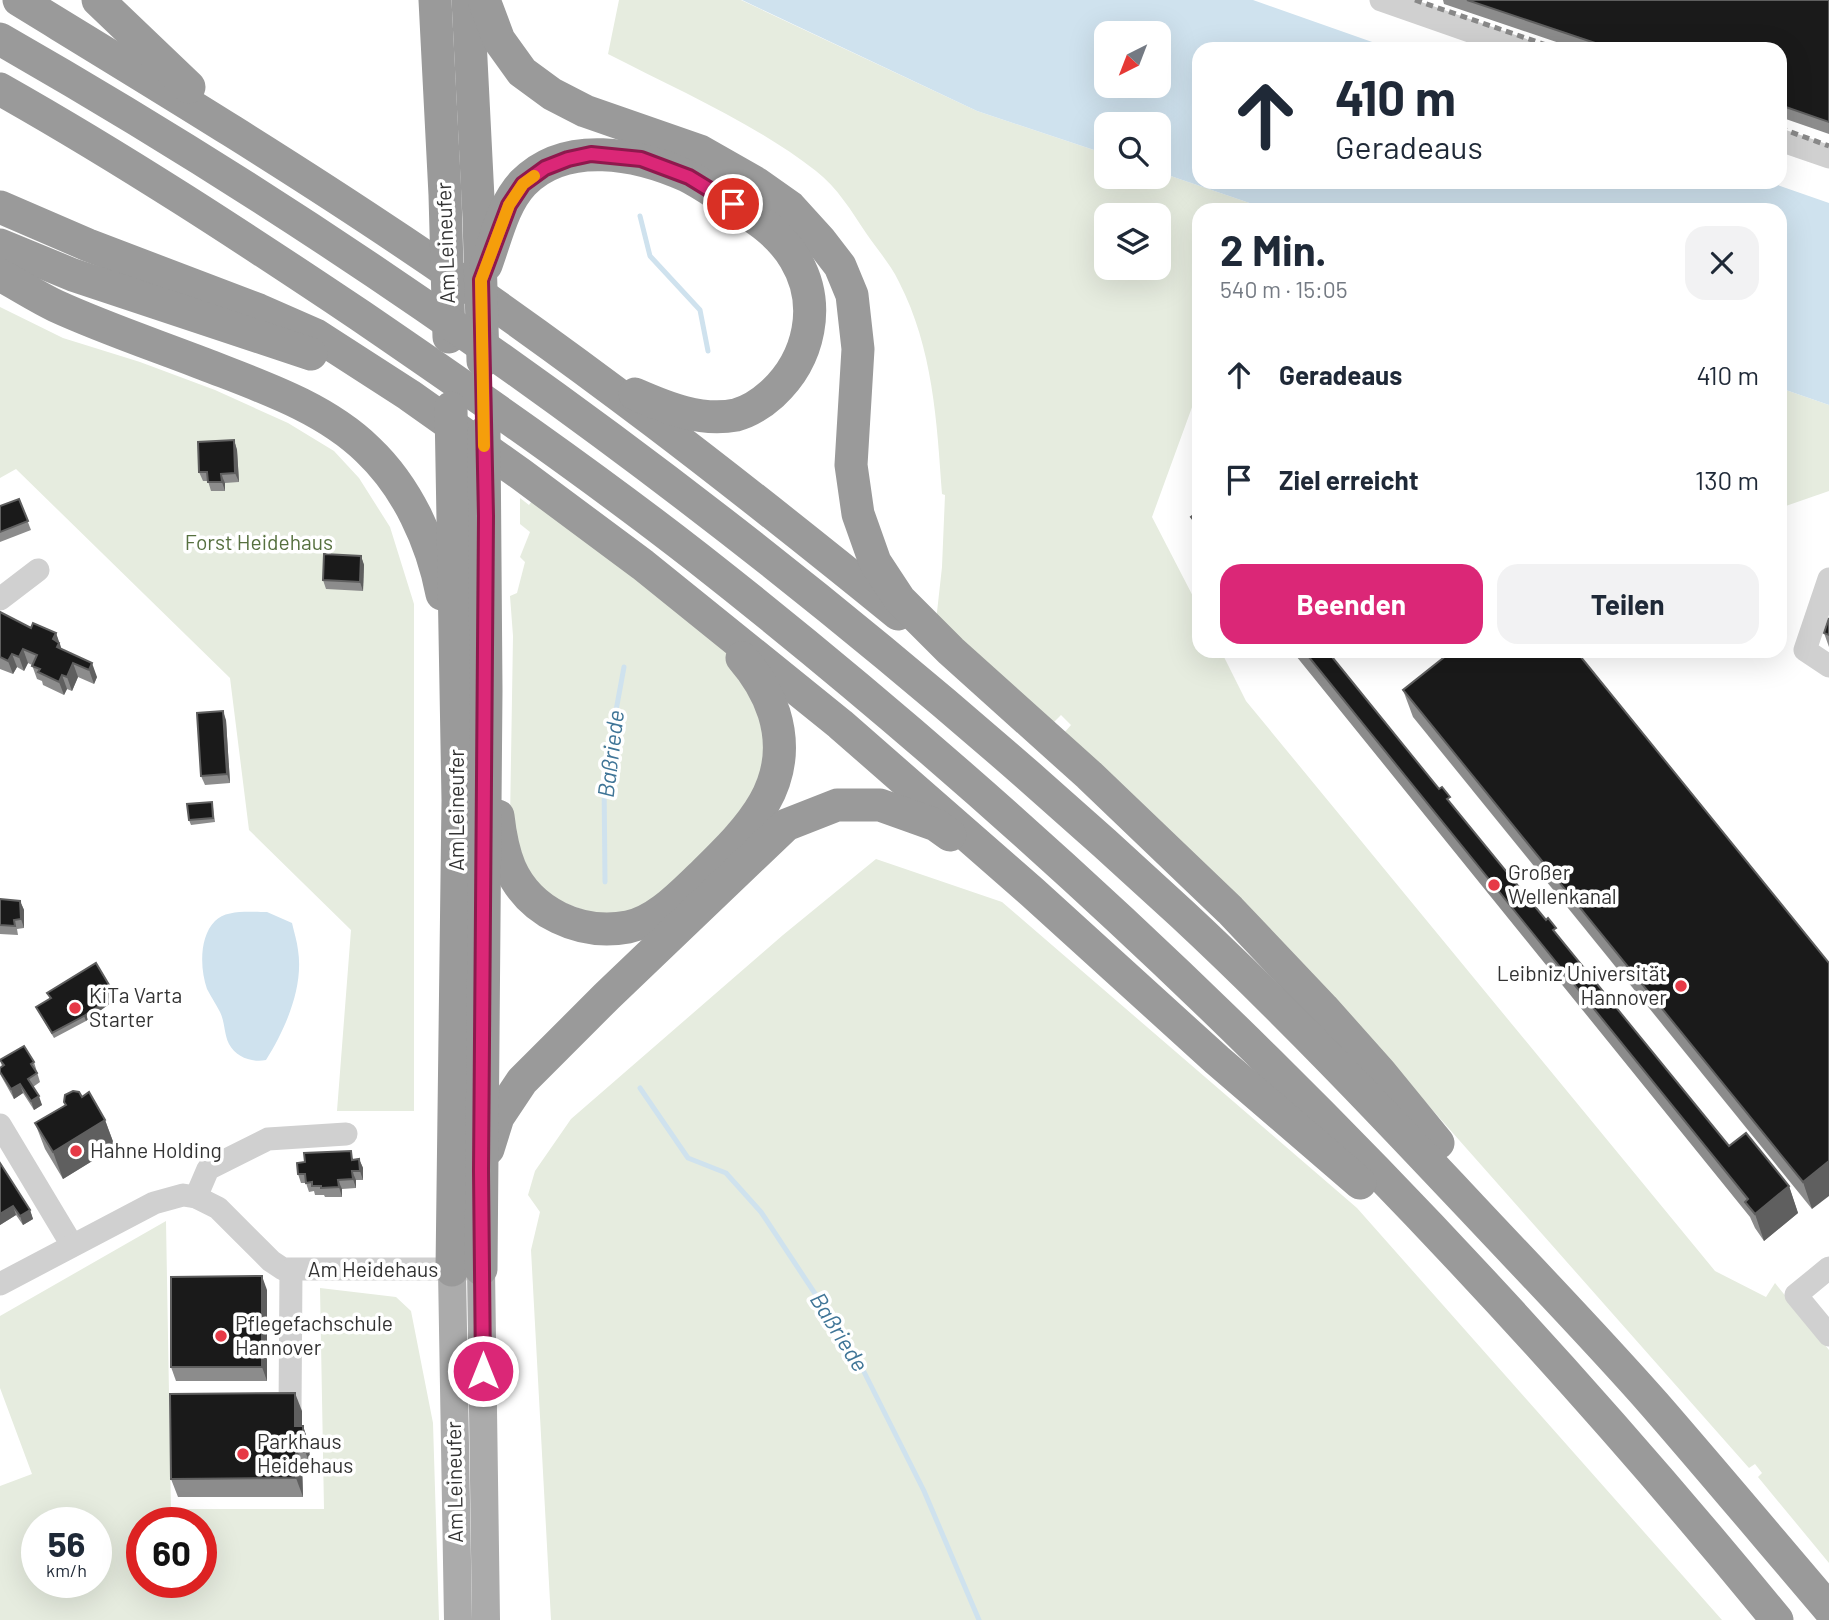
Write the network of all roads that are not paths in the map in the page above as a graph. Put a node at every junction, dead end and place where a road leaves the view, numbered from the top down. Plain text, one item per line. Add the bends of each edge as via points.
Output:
1 (19, 0) edge
2 (98, 0) edge
3 (435, 0) edge
4 (468, 0) edge
5 (484, 0) edge
6 (1381, 0) edge
7 (0, 39) edge
8 (1501, 42) edge
9 (0, 89) edge
10 (1787, 142) edge
11 (262, 149) junction
12 (1829, 157) edge
13 (0, 207) edge
14 (488, 225) junction
15 (0, 245) edge
16 (0, 275) edge
17 (543, 340) junction
18 (409, 395) junction
19 (643, 565) junction
20 (38, 570) dead end
21 (1829, 579) edge
22 (0, 598) edge
23 (1829, 666) edge
24 (471, 686) junction
25 (1003, 700) junction
26 (1032, 892) junction
27 (0, 1125) edge
28 (346, 1134) dead end
29 (481, 1171) junction
30 (196, 1197) junction
31 (72, 1245) junction
32 (1829, 1268) edge
33 (467, 1269) junction
34 (291, 1270) junction
35 (1533, 1272) junction
36 (0, 1284) edge
37 (1524, 1329) junction
38 (1829, 1335) edge
39 (290, 1411) edge
40 (1829, 1609) edge
41 (458, 1620) edge
42 (486, 1620) edge
43 (1777, 1620) edge

1 - 11 highway
2 - 11 highway via 167,68
3 - 24 highway, Am Leineufer via 453,493
4 - 14 highway, Am Leineufer
5 - 25 highway via 499,40 522,72 552,94 585,111 700,151 790,207 827,249 852,295 858,349 851,465 858,514 875,562 900,600
6 - 8 lane
7 - 35 highway via 291,215 458,328 636,457 874,643 1184,916 1302,1031
9 - 37 highway via 279,261 440,370 698,558 1037,843 1163,959 1339,1133
10 - 12 lane
11 - 17 highway
13 - 18 highway via 316,335
14 - 17 highway via 523,184 545,168 591,154 641,159 689,177 778,235 807,285 810,309 801,357 760,405 739,414 718,417 674,411 632,393
14 - 24 highway, Am Leineufer via 481,280 486,516
15 - 18 highway via 73,275 320,357
16 - 24 highway via 56,306 274,392 332,422 368,449 415,513 432,551
17 - 25 highway via 785,523
18 - 19 highway
19 - 24 highway via 747,664 768,694 780,753 777,776 757,814 721,857 667,908 631,927 579,928 534,901 509,867 501,841
19 - 26 highway via 840,724
20 - 22 lane
21 - 23 lane via 1805,650
24 - 29 highway, Am Leineufer
24 - 33 highway, Am Leineufer via 457,867
25 - 35 highway via 1230,910 1323,1007 1447,1154
26 - 29 highway via 936,825 880,805 836,805 786,825 522,1081 498,1117
26 - 37 highway
27 - 31 lane
28 - 30 lane via 268,1139 208,1169
29 - 33 highway, Am Leineufer
30 - 31 lane via 173,1196 153,1203
30 - 34 lane, Am Heidehaus via 218,1208 271,1261
31 - 36 lane
32 - 38 lane via 1796,1295
33 - 34 lane, Am Heidehaus
33 - 41 main road, Am Leineufer
33 - 42 main road, Am Leineufer
34 - 39 lane
35 - 40 highway via 1653,1402
37 - 43 highway via 1661,1480

